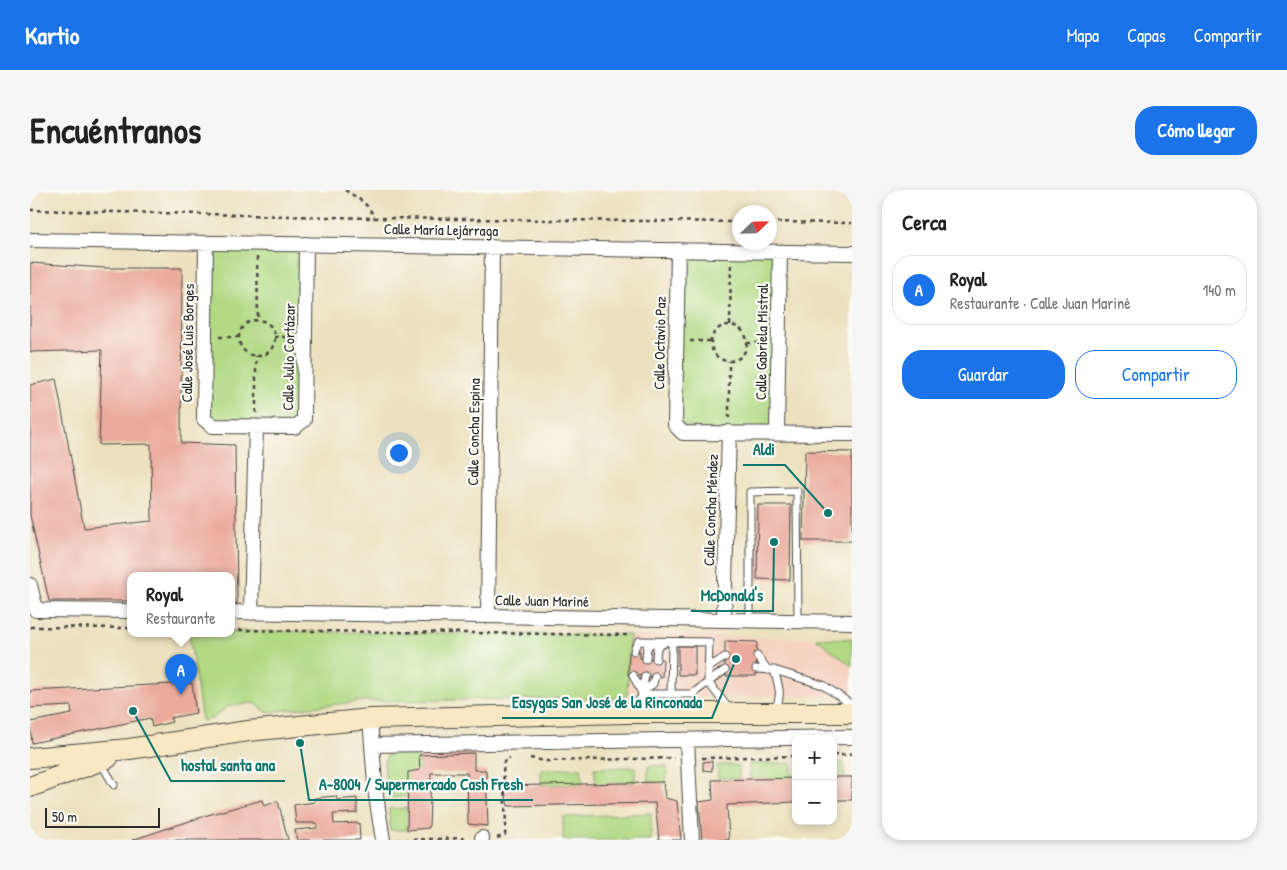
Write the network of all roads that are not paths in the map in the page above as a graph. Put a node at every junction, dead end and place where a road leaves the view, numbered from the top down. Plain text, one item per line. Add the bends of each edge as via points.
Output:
1 (30, 240) edge
2 (206, 242) junction
3 (306, 244) junction
4 (492, 247) junction
5 (678, 250) junction
6 (780, 252) junction
7 (852, 253) edge
8 (256, 427) junction
9 (729, 432) junction
10 (777, 433) junction
11 (852, 434) edge
12 (30, 585) edge
13 (127, 611) edge
14 (235, 612) edge
15 (252, 613) junction
16 (488, 616) junction
17 (724, 620) junction
18 (750, 620) junction
19 (798, 621) junction
20 (852, 622) edge
21 (654, 641) junction
22 (669, 642) junction
23 (634, 651) dead end
24 (757, 656) dead end
25 (725, 657) dead end
26 (646, 659) dead end
27 (656, 659) dead end
28 (708, 668) junction
29 (756, 669) dead end
30 (725, 670) dead end
31 (771, 670) junction
32 (634, 675) dead end
33 (646, 676) dead end
34 (655, 676) dead end
35 (708, 682) junction
36 (642, 694) junction
37 (671, 694) junction
38 (852, 705) edge
39 (773, 713) junction
40 (627, 714) junction
41 (732, 714) junction
42 (852, 714) edge
43 (370, 719) junction
44 (852, 737) edge
45 (687, 740) junction
46 (372, 746) junction
47 (129, 749) junction
48 (30, 758) edge
49 (100, 761) junction
50 (114, 785) dead end
51 (30, 787) edge
52 (383, 840) edge
53 (692, 840) edge

1 - 2 street, Calle María Lejárraga
2 - 3 street, Calle María Lejárraga
2 - 8 street, Calle José Luis Borges via 204,419 212,426
3 - 4 street, Calle María Lejárraga
3 - 8 street, Calle Julio Cortázar via 304,420 295,427
4 - 5 street, Calle María Lejárraga
4 - 16 street, Calle Concha Espina
5 - 6 street, Calle María Lejárraga
5 - 9 street, Calle Octavio Paz via 675,425 683,432
6 - 7 street, Calle María Lejárraga
6 - 10 street, Calle Gabriela Mistral
8 - 15 street
9 - 10 street
9 - 17 street, Calle Concha Méndez
10 - 11 street
12 - 13 street via 36,610
14 - 15 street, Calle Juan Mariné
15 - 16 street, Calle Juan Mariné
16 - 17 street, Calle Juan Mariné
17 - 18 street, Calle Juan Mariné
18 - 19 street, Calle Juan Mariné
18 - 19 lane via 750,492 797,491
19 - 20 street, Calle Juan Mariné
21 - 22 lane
21 - 23 lane via 639,641
21 - 26 lane via 648,647
22 - 27 lane via 657,647
22 - 28 lane via 709,642
22 - 37 lane
24 - 31 lane
25 - 28 lane
28 - 35 lane
29 - 31 lane
30 - 35 lane
31 - 38 lane via 824,685
31 - 39 lane via 781,690
32 - 36 lane
33 - 36 lane
34 - 36 lane via 653,684
35 - 37 lane via 692,694
35 - 41 lane
36 - 37 lane
36 - 40 lane
39 - 41 main road
39 - 42 main road
40 - 41 main road
40 - 43 main road
43 - 46 street
43 - 47 main road via 248,731
44 - 45 street
45 - 46 street
45 - 53 street
46 - 52 street via 369,773
47 - 48 main road
47 - 49 main road
49 - 50 lane
49 - 51 main road

